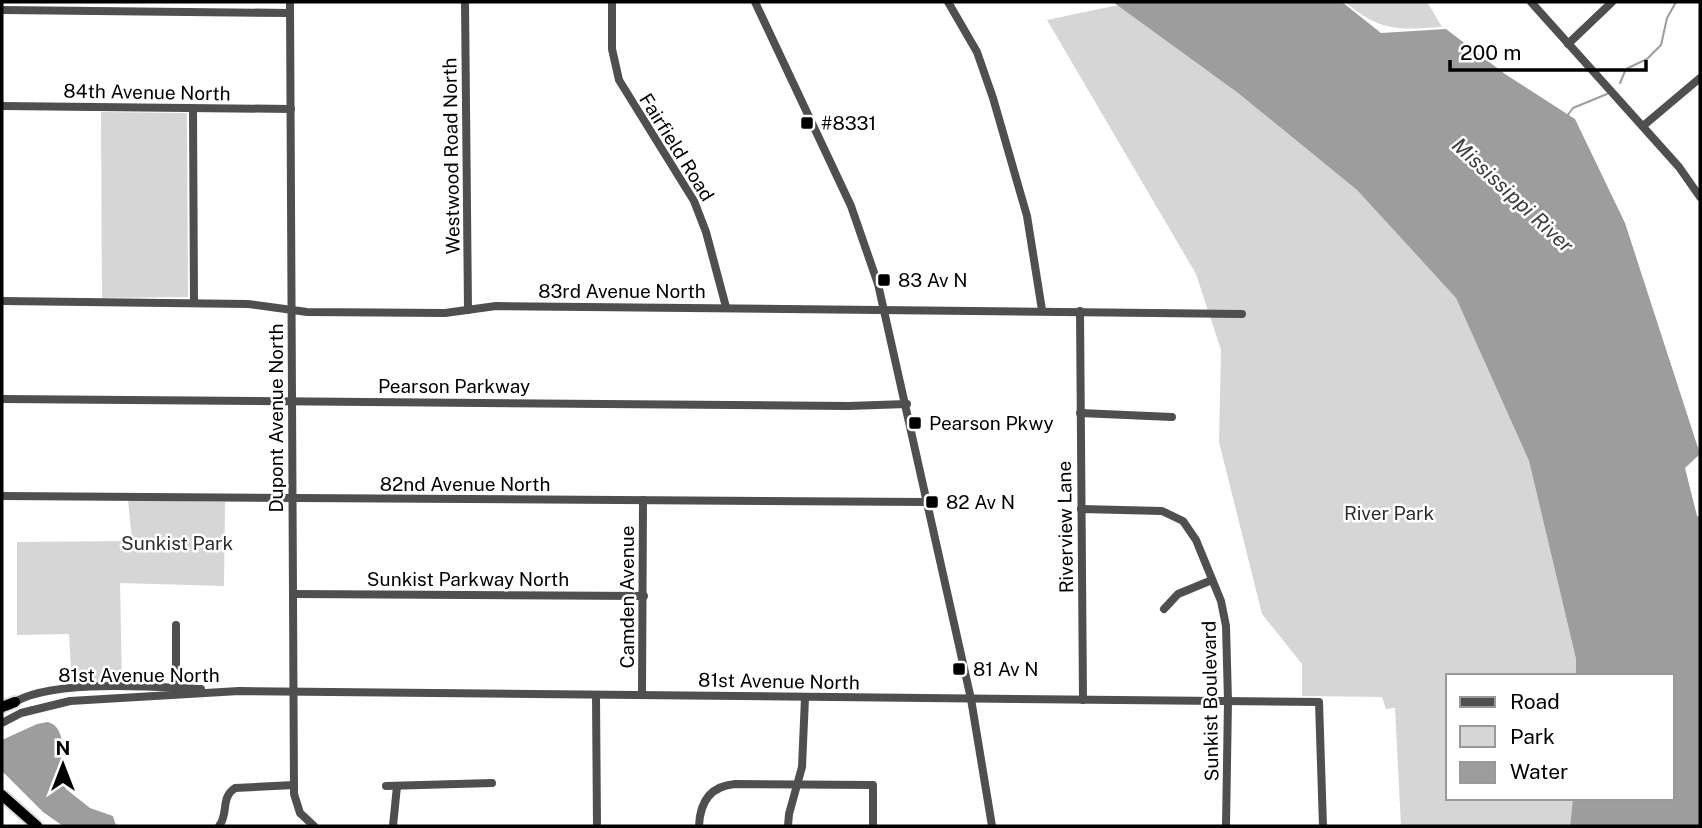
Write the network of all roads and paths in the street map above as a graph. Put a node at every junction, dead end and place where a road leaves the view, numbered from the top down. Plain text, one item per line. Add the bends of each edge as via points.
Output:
1 (290, 2) edge
2 (465, 2) edge
3 (612, 2) edge
4 (755, 2) edge
5 (948, 2) edge
6 (1531, 2) edge
7 (1612, 2) edge
8 (2, 10) edge
9 (290, 13) junction
10 (1569, 44) junction
11 (1700, 78) edge
12 (2, 106) edge
13 (193, 108) junction
14 (291, 109) junction
15 (1643, 126) junction
16 (1700, 197) edge
17 (2, 302) edge
18 (194, 303) junction
19 (726, 307) junction
20 (884, 309) junction
21 (292, 310) junction
22 (468, 310) junction
23 (1042, 310) junction
24 (1080, 312) junction
25 (1242, 314) dead end
26 (2, 399) edge
27 (292, 401) junction
28 (907, 404) junction
29 (1080, 413) junction
30 (1172, 417) dead end
31 (2, 496) edge
32 (292, 498) junction
33 (643, 500) junction
34 (928, 502) junction
35 (1081, 509) junction
36 (1212, 580) junction
37 (293, 594) junction
38 (643, 596) junction
39 (1164, 609) dead end
40 (176, 625) dead end
41 (293, 691) junction
42 (176, 692) junction
43 (596, 695) junction
44 (642, 695) junction
45 (805, 698) junction
46 (971, 699) junction
47 (1083, 700) junction
48 (1228, 701) junction
49 (15, 702) joint
50 (2, 709) edge
51 (2, 723) edge
52 (492, 783) dead end
53 (294, 785) junction
54 (798, 785) junction
55 (386, 786) dead end
56 (397, 786) junction
57 (2, 795) edge
58 (37, 826) edge
59 (219, 826) edge
60 (314, 826) edge
61 (393, 826) edge
62 (597, 826) edge
63 (699, 826) edge
64 (788, 826) edge
65 (873, 826) edge
66 (992, 826) edge
67 (1226, 826) edge
68 (1323, 826) edge

1 - 9 street, Dupont Avenue North
2 - 22 street, Westwood Road North
3 - 19 street, Fairfield Road via 612,49 619,80 694,201
4 - 20 street via 851,206
5 - 23 street via 977,52 993,98 1027,216
6 - 10 street
7 - 10 street
8 - 9 street
9 - 14 street, Dupont Avenue North
10 - 15 street
11 - 15 street
12 - 13 street, 84th Avenue North
13 - 14 street, 84th Avenue North
13 - 18 street
14 - 21 street, Dupont Avenue North
15 - 16 street
17 - 18 street, 83rd Avenue North
18 - 21 street, 83rd Avenue North
19 - 20 street, 83rd Avenue North
19 - 22 street, 83rd Avenue North via 496,306
20 - 23 street, 83rd Avenue North
20 - 28 street
21 - 22 street, 83rd Avenue North
21 - 27 street, Dupont Avenue North
23 - 24 street, 83rd Avenue North
24 - 25 street, 83rd Avenue North
24 - 29 street, Riverview Lane
26 - 27 street, Pearson Parkway
27 - 28 street, Pearson Parkway
27 - 32 street, Dupont Avenue North
28 - 34 street
29 - 30 street
29 - 35 street, Riverview Lane
31 - 32 street, 82nd Avenue North
32 - 33 street, 82nd Avenue North
32 - 37 street, Dupont Avenue North
33 - 34 street, 82nd Avenue North
33 - 38 street, Camden Avenue
34 - 46 street
35 - 36 street, Sunkist Boulevard via 1151,509 1184,517
35 - 47 street, Riverview Lane
36 - 39 street via 1178,594
36 - 48 street, Sunkist Boulevard via 1226,626
37 - 38 street, Sunkist Parkway North
37 - 41 street, Dupont Avenue North
38 - 44 street, Camden Avenue
40 - 42 street
41 - 42 street, 81st Avenue North
41 - 43 street, 81st Avenue North
41 - 53 street, Dupont Avenue North
42 - 49 street, 81st Avenue North via 69,688
42 - 51 street, 81st Avenue North via 63,702 20,713
43 - 44 street, 81st Avenue North
43 - 62 street
44 - 45 street, 81st Avenue North
45 - 46 street, 81st Avenue North
45 - 54 street
46 - 47 street, 81st Avenue North
46 - 66 street
47 - 48 street, 81st Avenue North
48 - 67 street, Sunkist Boulevard
48 - 68 street, 81st Avenue North via 1319,702
49 - 50 highway
52 - 56 street
53 - 59 street via 234,788 226,797
53 - 60 street, Dupont Avenue North via 300,813
54 - 63 street via 726,785 704,801
54 - 64 street
54 - 65 street via 873,785
55 - 56 street
56 - 61 street
57 - 58 highway

